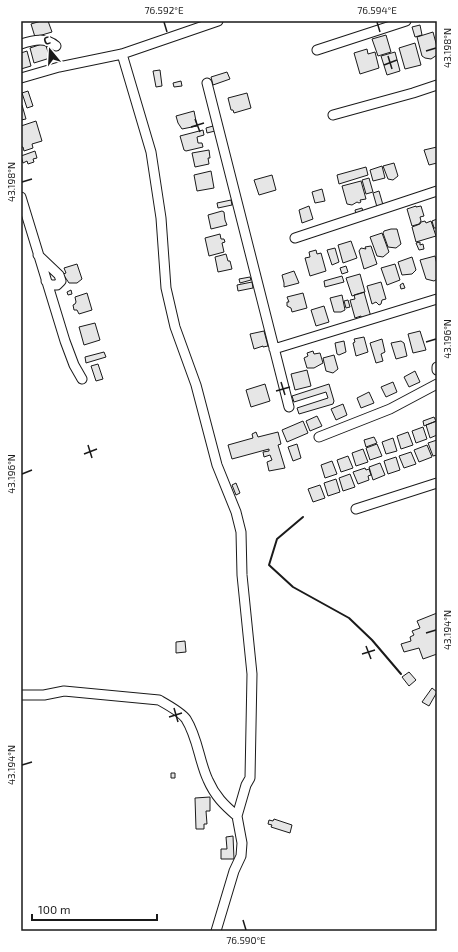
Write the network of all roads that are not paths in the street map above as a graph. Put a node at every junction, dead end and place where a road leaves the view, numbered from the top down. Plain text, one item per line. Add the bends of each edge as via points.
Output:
1 (218, 21) edge
2 (406, 21) edge
3 (21, 44) edge
4 (56, 46) dead end
5 (317, 50) dead end
6 (122, 54) junction
7 (21, 78) edge
8 (207, 83) dead end
9 (437, 85) edge
10 (333, 115) dead end
11 (437, 191) edge
12 (21, 197) edge
13 (295, 238) dead end
14 (38, 254) junction
15 (46, 281) junction
16 (437, 299) edge
17 (274, 348) junction
18 (437, 367) edge
19 (437, 370) edge
20 (82, 379) dead end
21 (437, 384) edge
22 (289, 407) dead end
23 (319, 437) dead end
24 (437, 483) edge
25 (356, 509) dead end
26 (21, 695) edge
27 (237, 816) junction
28 (216, 931) edge

1 - 6 street
2 - 5 street
3 - 4 street via 44,40
6 - 7 street
6 - 27 street via 151,152 161,218 166,288 175,327 196,386 217,465 236,512 241,532 242,575 252,674 250,778
8 - 17 street
9 - 10 street
11 - 13 street
12 - 14 street
14 - 15 street
14 - 15 street via 59,275 60,281 57,285 50,285
15 - 20 street via 74,366
16 - 17 street
17 - 22 street
18 - 19 street
21 - 23 street via 390,409
24 - 25 street
26 - 27 street via 44,695 64,691 158,700 167,704 185,718 193,733 208,780 221,802
27 - 28 street via 242,843 241,856

